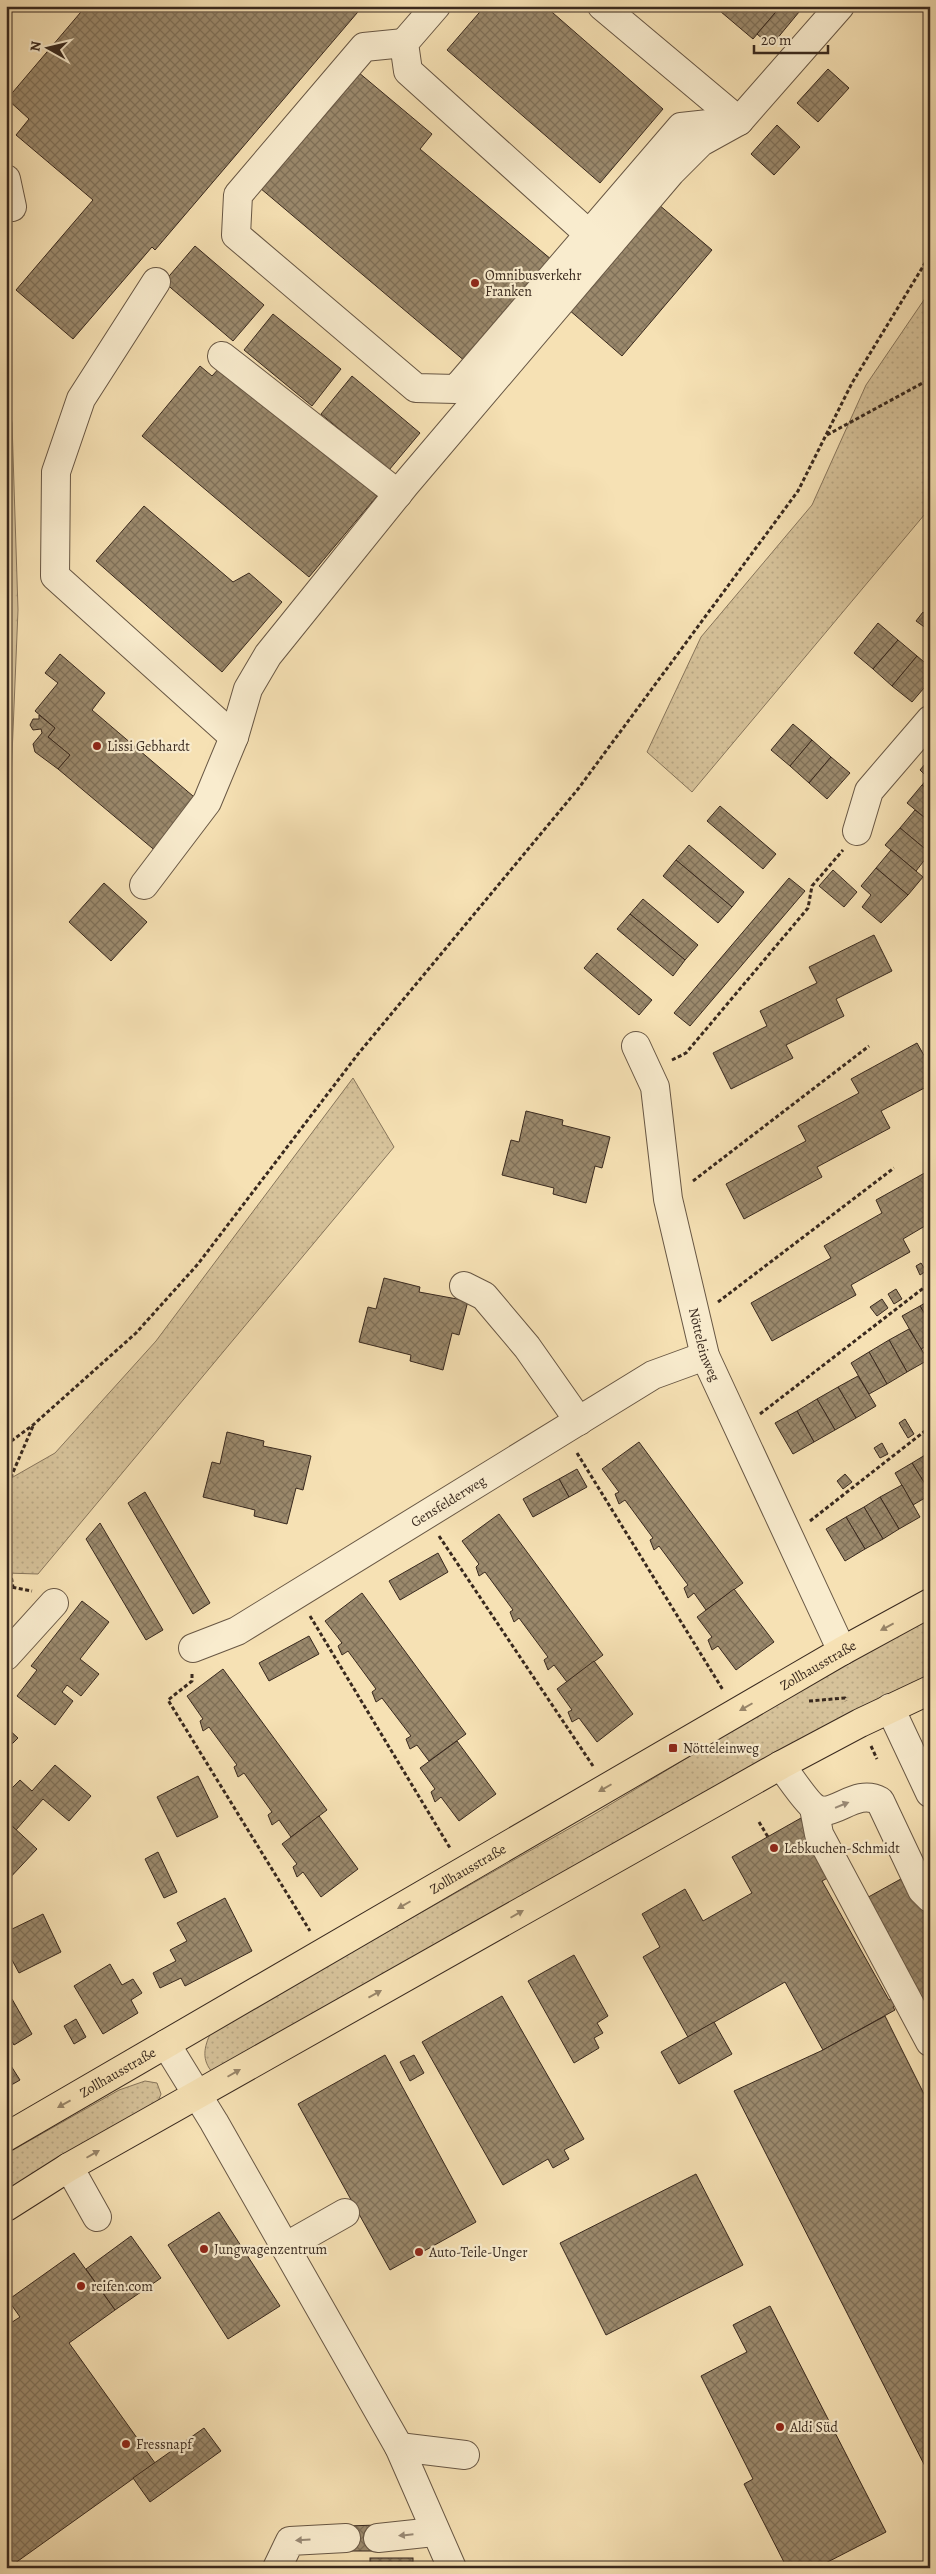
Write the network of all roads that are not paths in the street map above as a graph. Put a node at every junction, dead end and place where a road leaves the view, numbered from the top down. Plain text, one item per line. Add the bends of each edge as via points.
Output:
1 (436, 6) edge
2 (602, 6) edge
3 (840, 6) edge
4 (404, 43) junction
5 (739, 121) junction
6 (6, 179) edge
7 (12, 207) dead end
8 (597, 242) junction
9 (156, 282) dead end
10 (222, 356) dead end
11 (398, 494) junction
12 (930, 720) edge
13 (234, 737) junction
14 (857, 831) road end
15 (144, 886) dead end
16 (636, 1046) dead end
17 (464, 1286) dead end
18 (705, 1356) junction
19 (571, 1426) junction
20 (54, 1603) dead end
21 (930, 1603) edge
22 (193, 1648) road end
23 (842, 1651) junction
24 (6, 1656) edge
25 (930, 1690) edge
26 (890, 1708) junction
27 (781, 1766) junction
28 (930, 1793) edge
29 (814, 1808) junction
30 (930, 1898) edge
31 (930, 2042) edge
32 (166, 2044) junction
33 (197, 2094) junction
34 (6, 2137) edge
35 (69, 2167) junction
36 (6, 2207) edge
37 (345, 2213) dead end
38 (97, 2217) dead end
39 (285, 2247) junction
40 (399, 2447) junction
41 (465, 2455) dead end
42 (434, 2532) junction
43 (346, 2538) dead end
44 (378, 2538) dead end
45 (277, 2568) edge
46 (452, 2568) edge

1 - 4 street
2 - 5 street
3 - 5 street
4 - 8 street via 408,71
4 - 8 street via 364,47 238,195 236,235 416,388 456,389
5 - 8 street via 695,148
6 - 7 street
8 - 11 street
9 - 13 street via 81,399 56,472 55,576
10 - 11 street
11 - 13 street via 268,655 248,689
12 - 14 street via 869,791
13 - 15 street via 207,802
16 - 18 street, Nötteleinweg via 655,1087 668,1199
17 - 19 street via 484,1296 527,1347
18 - 19 street, Gensfelderweg via 653,1375
18 - 23 street, Nötteleinweg
19 - 22 street, Gensfelderweg via 237,1631
20 - 24 street
21 -> 23 main road, Zollhausstraße
23 -> 32 main road, Zollhausstraße
25 - 26 main road
26 - 27 main road
26 - 28 street
27 - 29 street
33 -> 27 main road
29 -> 30 street via 825,1812 863,1796 872,1796 880,1801 922,1890
29 - 31 street via 819,1834
32 - 33 street
32 -> 34 main road, Zollhausstraße
35 -> 33 main road
33 - 39 street
35 - 36 main road
35 - 38 street
37 - 39 street
39 - 40 street
40 - 41 street
40 - 42 street
42 -> 44 street
42 - 46 street
43 -> 45 street via 290,2541

